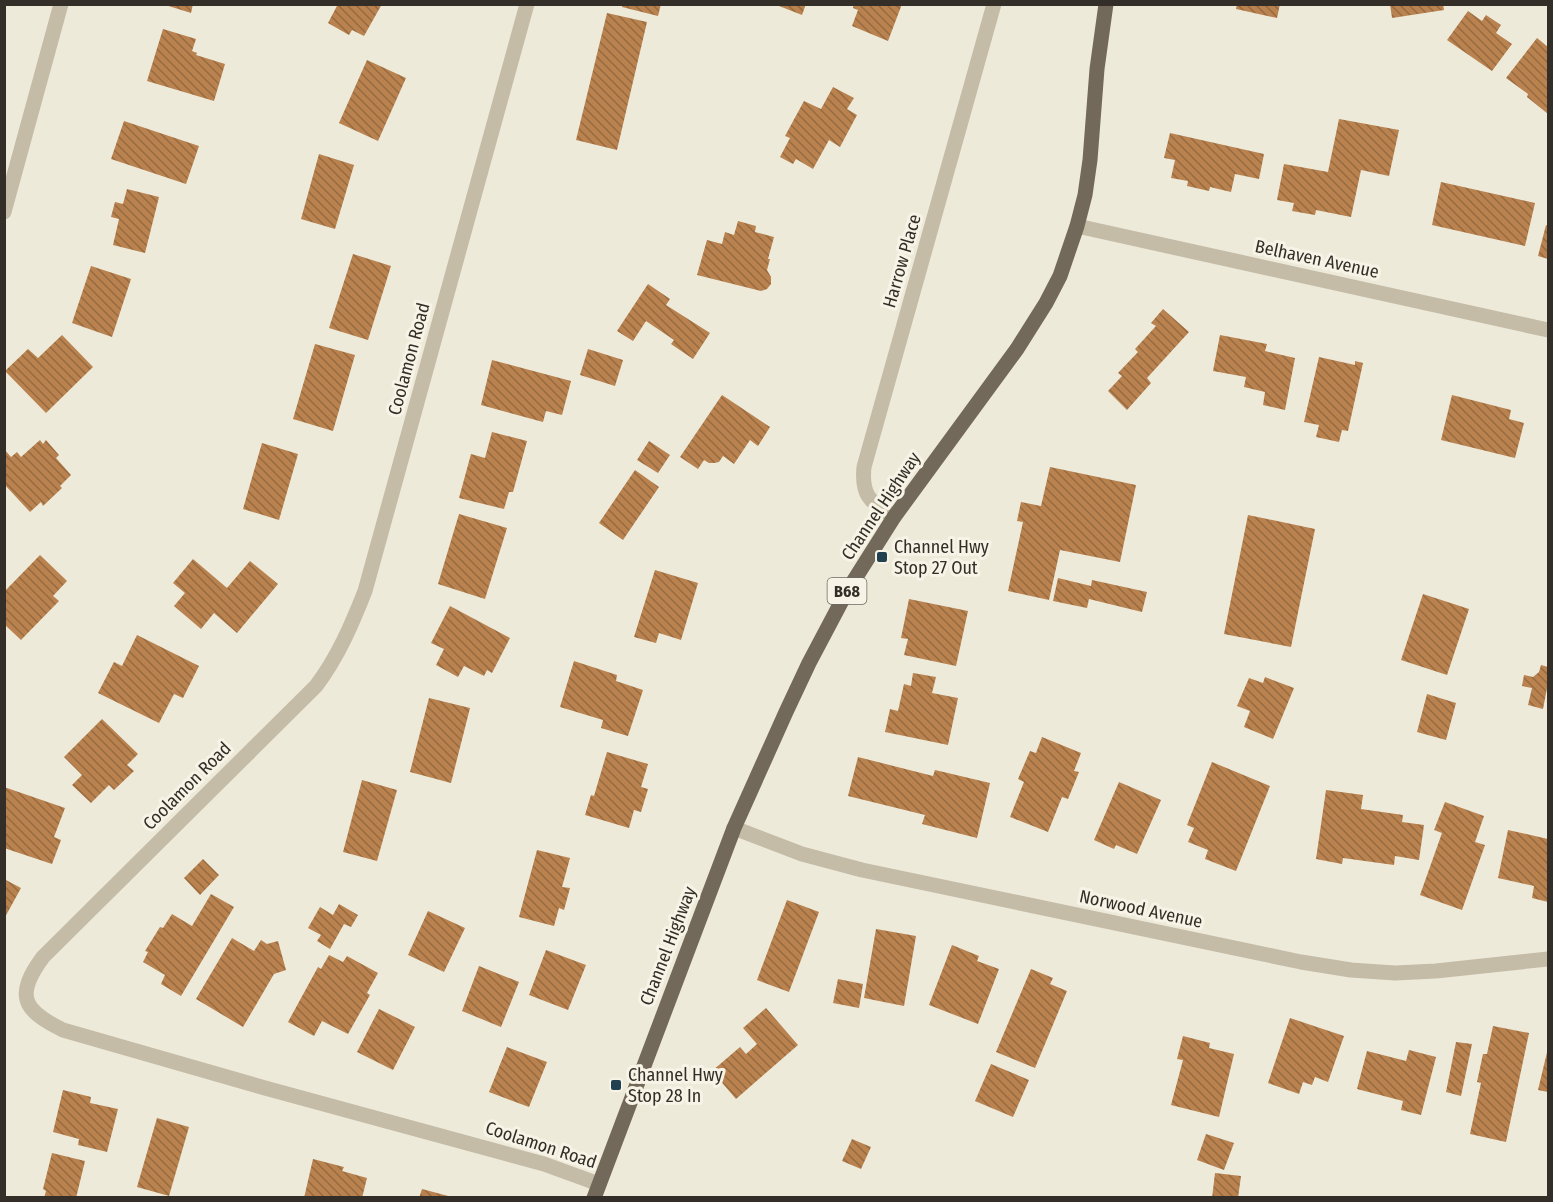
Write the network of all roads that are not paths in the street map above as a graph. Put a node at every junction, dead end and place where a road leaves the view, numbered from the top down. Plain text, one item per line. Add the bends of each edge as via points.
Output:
1 (61, 4) edge
2 (527, 4) edge
3 (994, 4) edge
4 (1106, 4) edge
5 (4, 212) edge
6 (1077, 226) junction
7 (1548, 330) edge
8 (894, 517) junction
9 (734, 828) junction
10 (1548, 959) edge
11 (597, 1191) edge

1 - 5 street
2 - 11 street, Coolamon Road via 365,591 337,655 316,686 42,957 27,982 26,997 34,1012 63,1030 544,1164
3 - 8 street, Harrow Place via 864,467 863,481 871,501
4 - 6 main road, Channel Highway / B68 via 1090,160
6 - 7 street, Belhaven Avenue
6 - 8 main road, Channel Highway / B68 via 1046,303
8 - 9 main road, Channel Highway / B68 via 846,593 809,663
9 - 10 street, Norwood Avenue via 802,854 862,870 1351,970 1436,971
9 - 11 main road, Channel Highway / B68

